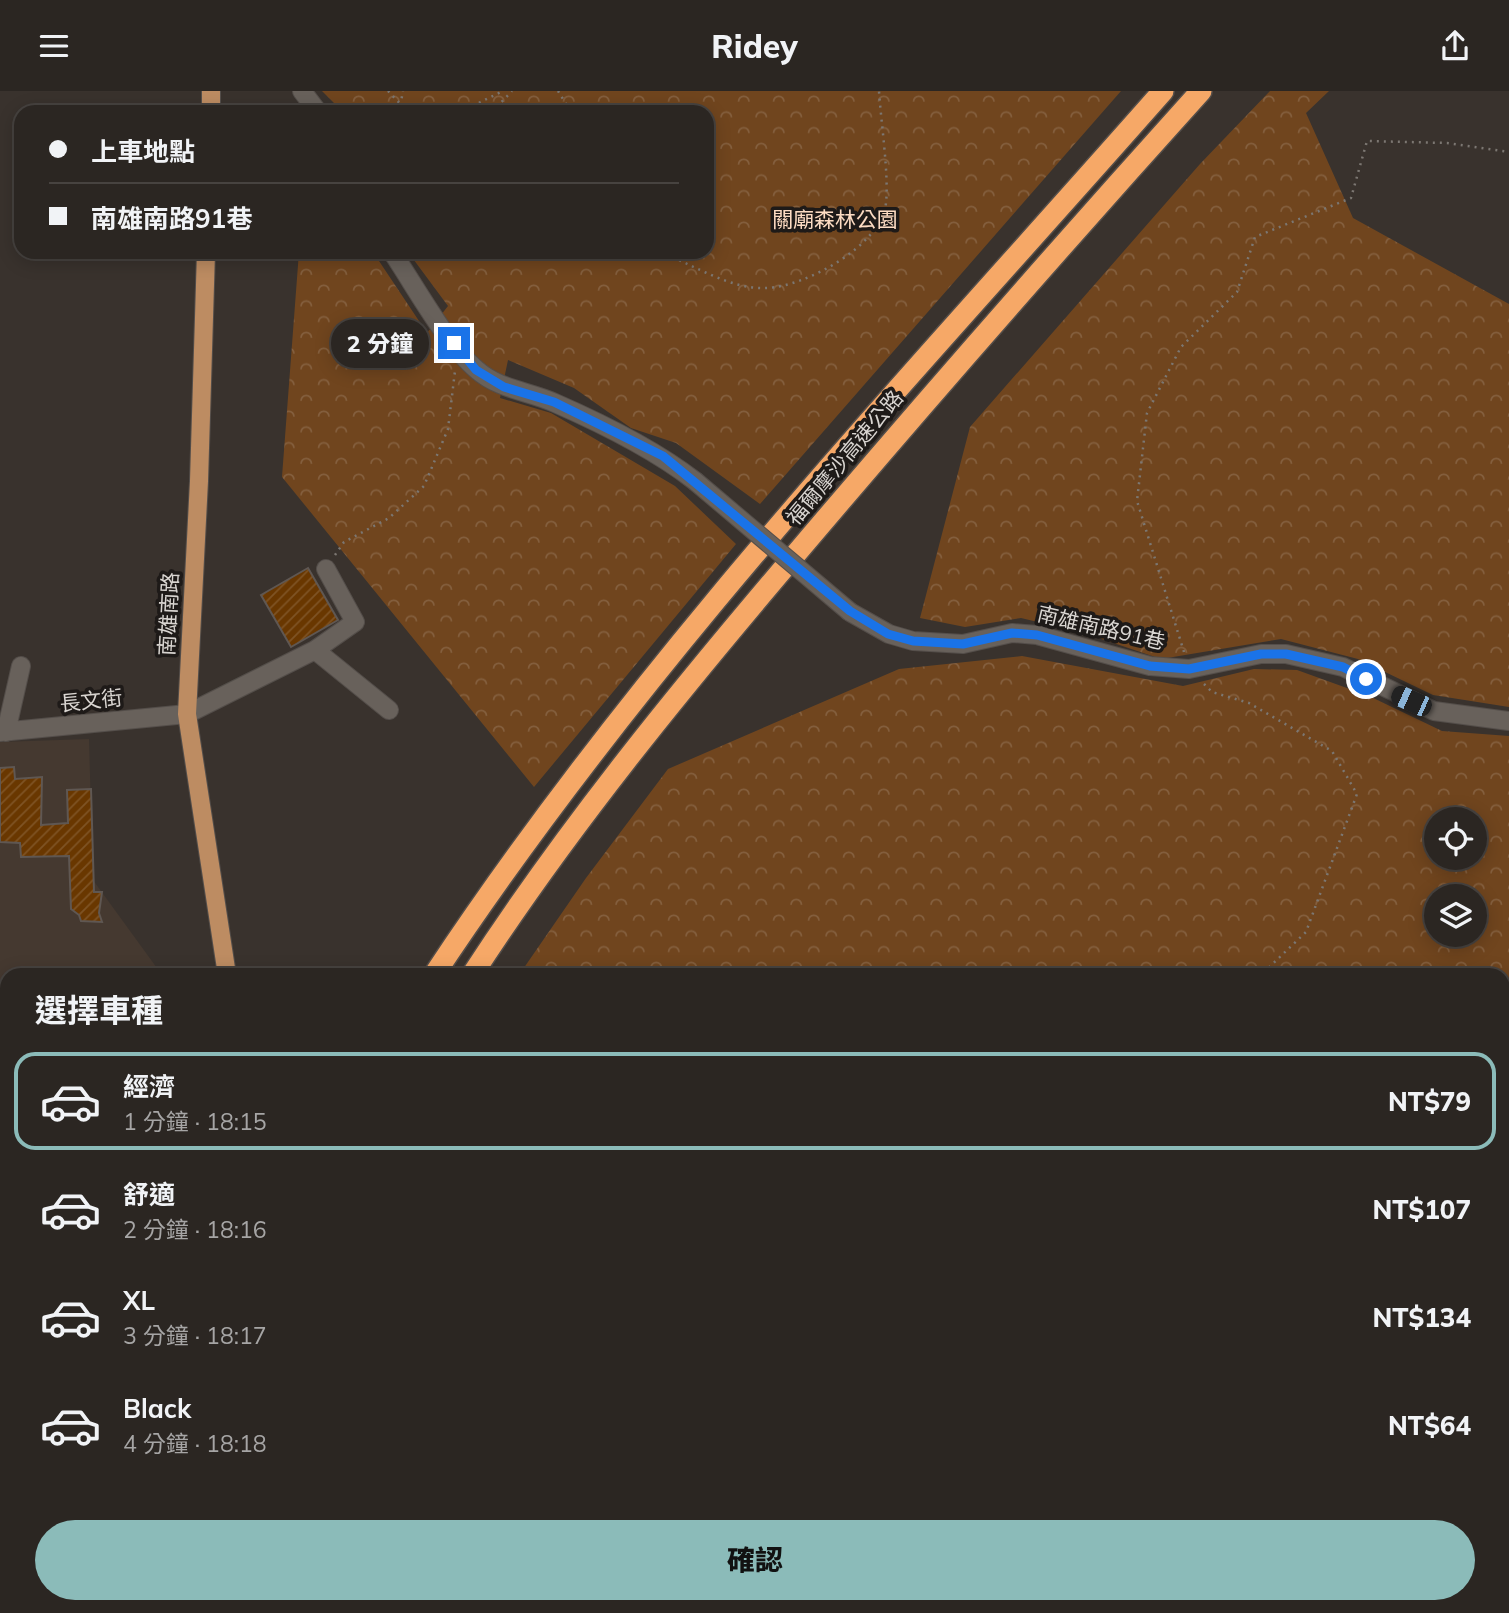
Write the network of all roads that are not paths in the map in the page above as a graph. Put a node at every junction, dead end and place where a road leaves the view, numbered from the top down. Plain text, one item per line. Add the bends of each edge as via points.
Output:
1 (302, 91) edge
2 (1201, 91) edge
3 (1156, 96) edge
4 (313, 105) edge
5 (206, 259) edge
6 (397, 259) edge
7 (326, 569) road end
8 (316, 650) junction
9 (21, 666) dead end
10 (389, 710) dead end
11 (187, 715) junction
12 (1509, 721) edge
13 (3, 732) edge
14 (226, 968) edge
15 (439, 968) edge
16 (477, 968) edge

1 - 4 street
2 - 16 highway, 福爾摩沙高速公路 via 917,410 700,668 556,855
3 - 15 highway, 福爾摩沙高速公路 via 890,395 681,644 529,839
5 - 11 main road, 南雄南路
6 - 12 street, 南雄南路91巷, bridge via 476,370 504,387 554,402 663,456 850,611 888,634 913,641 963,644 1025,634 1150,666 1189,669 1261,654 1286,654 1343,667 1434,711
7 - 8 street via 355,622
8 - 10 street
8 - 11 street
9 - 13 street
11 - 13 street, 長文街
11 - 14 main road, 南雄南路

